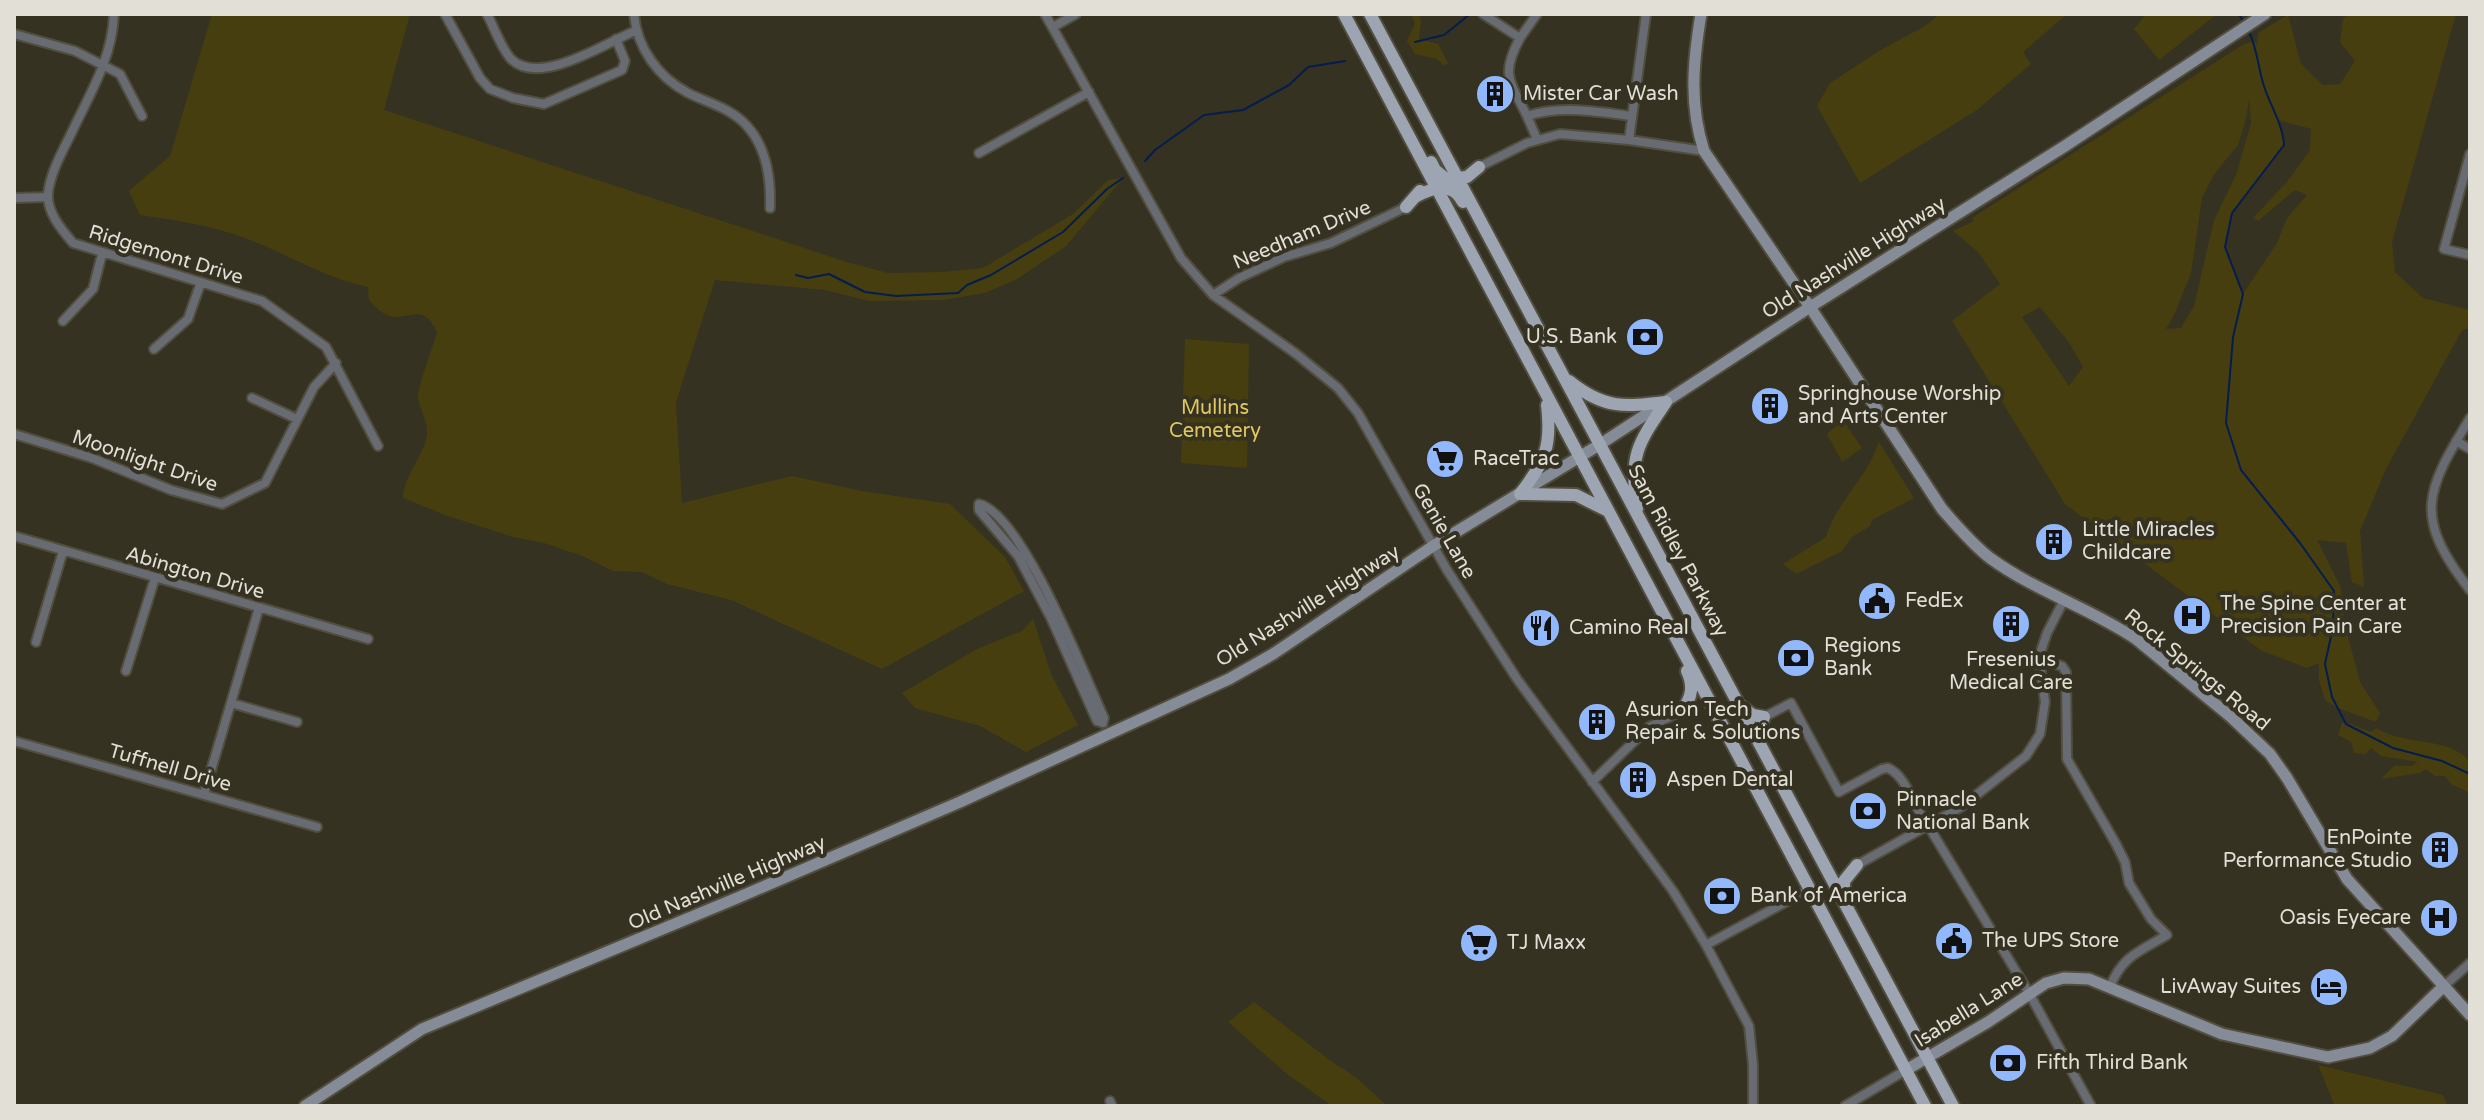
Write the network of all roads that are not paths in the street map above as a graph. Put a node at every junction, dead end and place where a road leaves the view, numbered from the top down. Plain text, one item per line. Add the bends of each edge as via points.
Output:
1 (114, 14) edge
2 (445, 14) edge
3 (487, 14) edge
4 (634, 14) edge
5 (1045, 14) edge
6 (1076, 14) edge
7 (1344, 14) edge
8 (1370, 14) edge
9 (1483, 14) edge
10 (1537, 14) edge
11 (1646, 14) edge
12 (1701, 14) edge
13 (2265, 14) edge
14 (1053, 27) junction
15 (635, 31) junction
16 (14, 34) edge
17 (1520, 38) junction
18 (616, 39) junction
19 (104, 66) junction
20 (1380, 82) junction
21 (1089, 92) junction
22 (142, 116) dead end
23 (1527, 116) junction
24 (1632, 116) junction
25 (1537, 139) junction
26 (1629, 140) junction
27 (1704, 151) junction
28 (979, 153) dead end
29 (2470, 154) edge
30 (1448, 163) junction
31 (1479, 167) junction
32 (1456, 178) junction
33 (1436, 188) junction
34 (48, 197) junction
35 (1415, 197) junction
36 (14, 198) edge
37 (1406, 207) junction
38 (770, 208) dead end
39 (1448, 210) junction
40 (102, 254) junction
41 (2470, 255) edge
42 (1510, 278) junction
43 (201, 282) junction
44 (1213, 295) junction
45 (1810, 307) junction
46 (63, 321) dead end
47 (154, 349) dead end
48 (336, 363) junction
49 (1563, 377) junction
50 (1546, 397) junction
51 (252, 398) dead end
52 (1666, 402) junction
53 (2470, 418) edge
54 (297, 419) junction
55 (14, 434) edge
56 (2456, 441) junction
57 (1599, 445) junction
58 (378, 446) dead end
59 (2470, 449) edge
60 (1579, 457) junction
61 (1520, 494) junction
62 (979, 504) dead end
63 (1608, 511) junction
64 (1638, 516) junction
65 (14, 536) edge
66 (1433, 546) junction
67 (63, 551) junction
68 (155, 578) junction
69 (2470, 590) edge
70 (2064, 600) junction
71 (259, 608) junction
72 (368, 639) dead end
73 (36, 642) dead end
74 (1679, 645) junction
75 (2040, 660) junction
76 (126, 671) dead end
77 (1736, 702) junction
78 (231, 703) junction
79 (1682, 711) junction
80 (1716, 715) junction
81 (1764, 717) junction
82 (297, 722) dead end
83 (1103, 723) dead end
84 (14, 741) edge
85 (1761, 748) junction
86 (1592, 782) junction
87 (204, 794) junction
88 (317, 827) dead end
89 (1929, 827) junction
90 (1818, 854) junction
91 (1857, 865) junction
92 (1810, 889) junction
93 (1845, 905) junction
94 (1706, 945) junction
95 (2470, 963) edge
96 (2444, 986) junction
97 (2110, 987) junction
98 (2029, 993) junction
99 (2470, 1015) edge
100 (1927, 1057) junction
101 (1906, 1070) junction
102 (1752, 1105) edge
103 (305, 1106) edge
104 (1845, 1106) edge
105 (1925, 1106) edge
106 (1953, 1106) edge
107 (2091, 1106) edge

1 - 19 street
2 - 18 street via 490,89 544,104 622,70 625,61
3 - 18 street via 512,60 534,69 551,69
4 - 15 street
5 - 14 street, Genie Lane
6 - 14 street
7 - 20 main road
8 - 30 main road, Sam Ridley Parkway
9 - 17 street
10 - 17 street
11 - 24 street
12 - 27 main road, Rock Springs Road via 1692,98
13 - 45 main road, Old Nashville Highway
14 - 21 street, Genie Lane
15 - 18 street
15 - 38 street via 667,80 749,127 764,154
16 - 19 street via 75,51
17 - 23 street via 1510,56 1508,77
19 - 22 street via 120,74
19 - 34 street via 55,165
20 - 32 main road via 1390,89 1435,170 1446,179
20 - 33 main road
20 - 35 main road via 1423,175
21 - 28 street
21 - 44 street, Genie Lane via 1181,258
23 - 24 street via 1562,109
23 - 25 street
24 - 26 street
25 - 26 street via 1573,134
25 - 31 street
26 - 27 street
27 - 45 main road, Rock Springs Road
29 - 41 street via 2444,249
30 - 31 main road via 1465,171
30 - 32 main road, Sam Ridley Parkway
31 - 32 main road
32 - 42 main road, Sam Ridley Parkway
33 - 35 main road
33 - 39 main road
33 - 42 main road via 1449,188 1459,196 1504,277
34 - 36 street
34 - 40 street, Ridgemont Drive via 57,225 73,243
35 - 37 main road
37 - 39 main road via 1430,200
37 - 44 street, Needham Drive via 1331,243 1273,262
39 - 50 main road
40 - 43 street, Ridgemont Drive
40 - 46 street via 93,289
42 - 49 main road, Sam Ridley Parkway
43 - 47 street via 188,319
43 - 48 street, Ridgemont Drive via 262,301 326,347
44 - 66 street, Genie Lane via 1338,388 1366,424
45 - 52 main road, Old Nashville Highway
45 - 70 main road, Rock Springs Road via 1942,509 1989,557
48 - 54 street, Moonlight Drive via 314,387
48 - 58 street, Ridgemont Drive
49 - 52 main road via 1604,404
49 - 57 main road, Sam Ridley Parkway
50 - 60 main road
50 - 61 main road via 1549,445 1539,470
51 - 54 street
52 - 57 main road, Old Nashville Highway
52 - 64 main road via 1634,456
53 - 56 street
54 - 55 street, Moonlight Drive via 265,483 222,504
56 - 59 street
56 - 69 street via 2435,480 2430,510 2438,537
57 - 60 main road, Old Nashville Highway
57 - 64 main road, Sam Ridley Parkway
60 - 61 main road, Old Nashville Highway
60 - 63 main road
61 - 63 main road via 1576,495
61 - 66 main road, Old Nashville Highway
62 - 83 street via 1005,524 1024,550
63 - 74 main road
64 - 77 main road, Sam Ridley Parkway
65 - 67 street, Abington Drive
66 - 86 street, Genie Lane via 1517,679
66 - 103 main road, Old Nashville Highway via 1229,679 960,802 422,1029
67 - 68 street, Abington Drive
67 - 73 street
68 - 71 street, Abington Drive
68 - 76 street
70 - 75 street
70 - 96 main road, Rock Springs Road via 2136,639 2255,738 2287,778 2347,879
71 - 72 street, Abington Drive
71 - 78 street
74 - 79 main road via 1692,695
74 - 80 main road
75 - 89 street via 2045,702 2040,734 2026,756
75 - 97 street via 2066,672 2067,759 2120,853 2129,883 2167,935 2126,959
77 - 81 main road
77 - 85 main road, Sam Ridley Parkway
78 - 82 street
78 - 87 street
79 - 80 main road via 1701,707
79 - 86 street via 1649,727
80 - 92 main road
81 - 85 main road
81 - 89 street via 1791,703 1839,792 1882,769 1895,772
84 - 87 street, Tuffnell Drive
85 - 90 main road, Sam Ridley Parkway
86 - 94 street, Genie Lane
87 - 88 street, Tuffnell Drive
89 - 91 street
89 - 98 street
90 - 91 main road via 1834,865
90 - 93 main road, Sam Ridley Parkway
91 - 93 main road via 1844,881
92 - 94 street
92 - 101 main road
93 - 100 main road, Sam Ridley Parkway
94 - 102 street, Genie Lane via 1751,1032
95 - 96 street
96 - 97 main road, Isabella Lane via 2392,1036 2370,1048 2328,1057 2222,1034
96 - 99 main road, Rock Springs Road
97 - 98 main road, Isabella Lane via 2064,978
98 - 100 main road, Isabella Lane
98 - 107 street
100 - 101 main road, Isabella Lane
100 - 106 main road, Sam Ridley Parkway
101 - 104 street
101 - 105 main road

